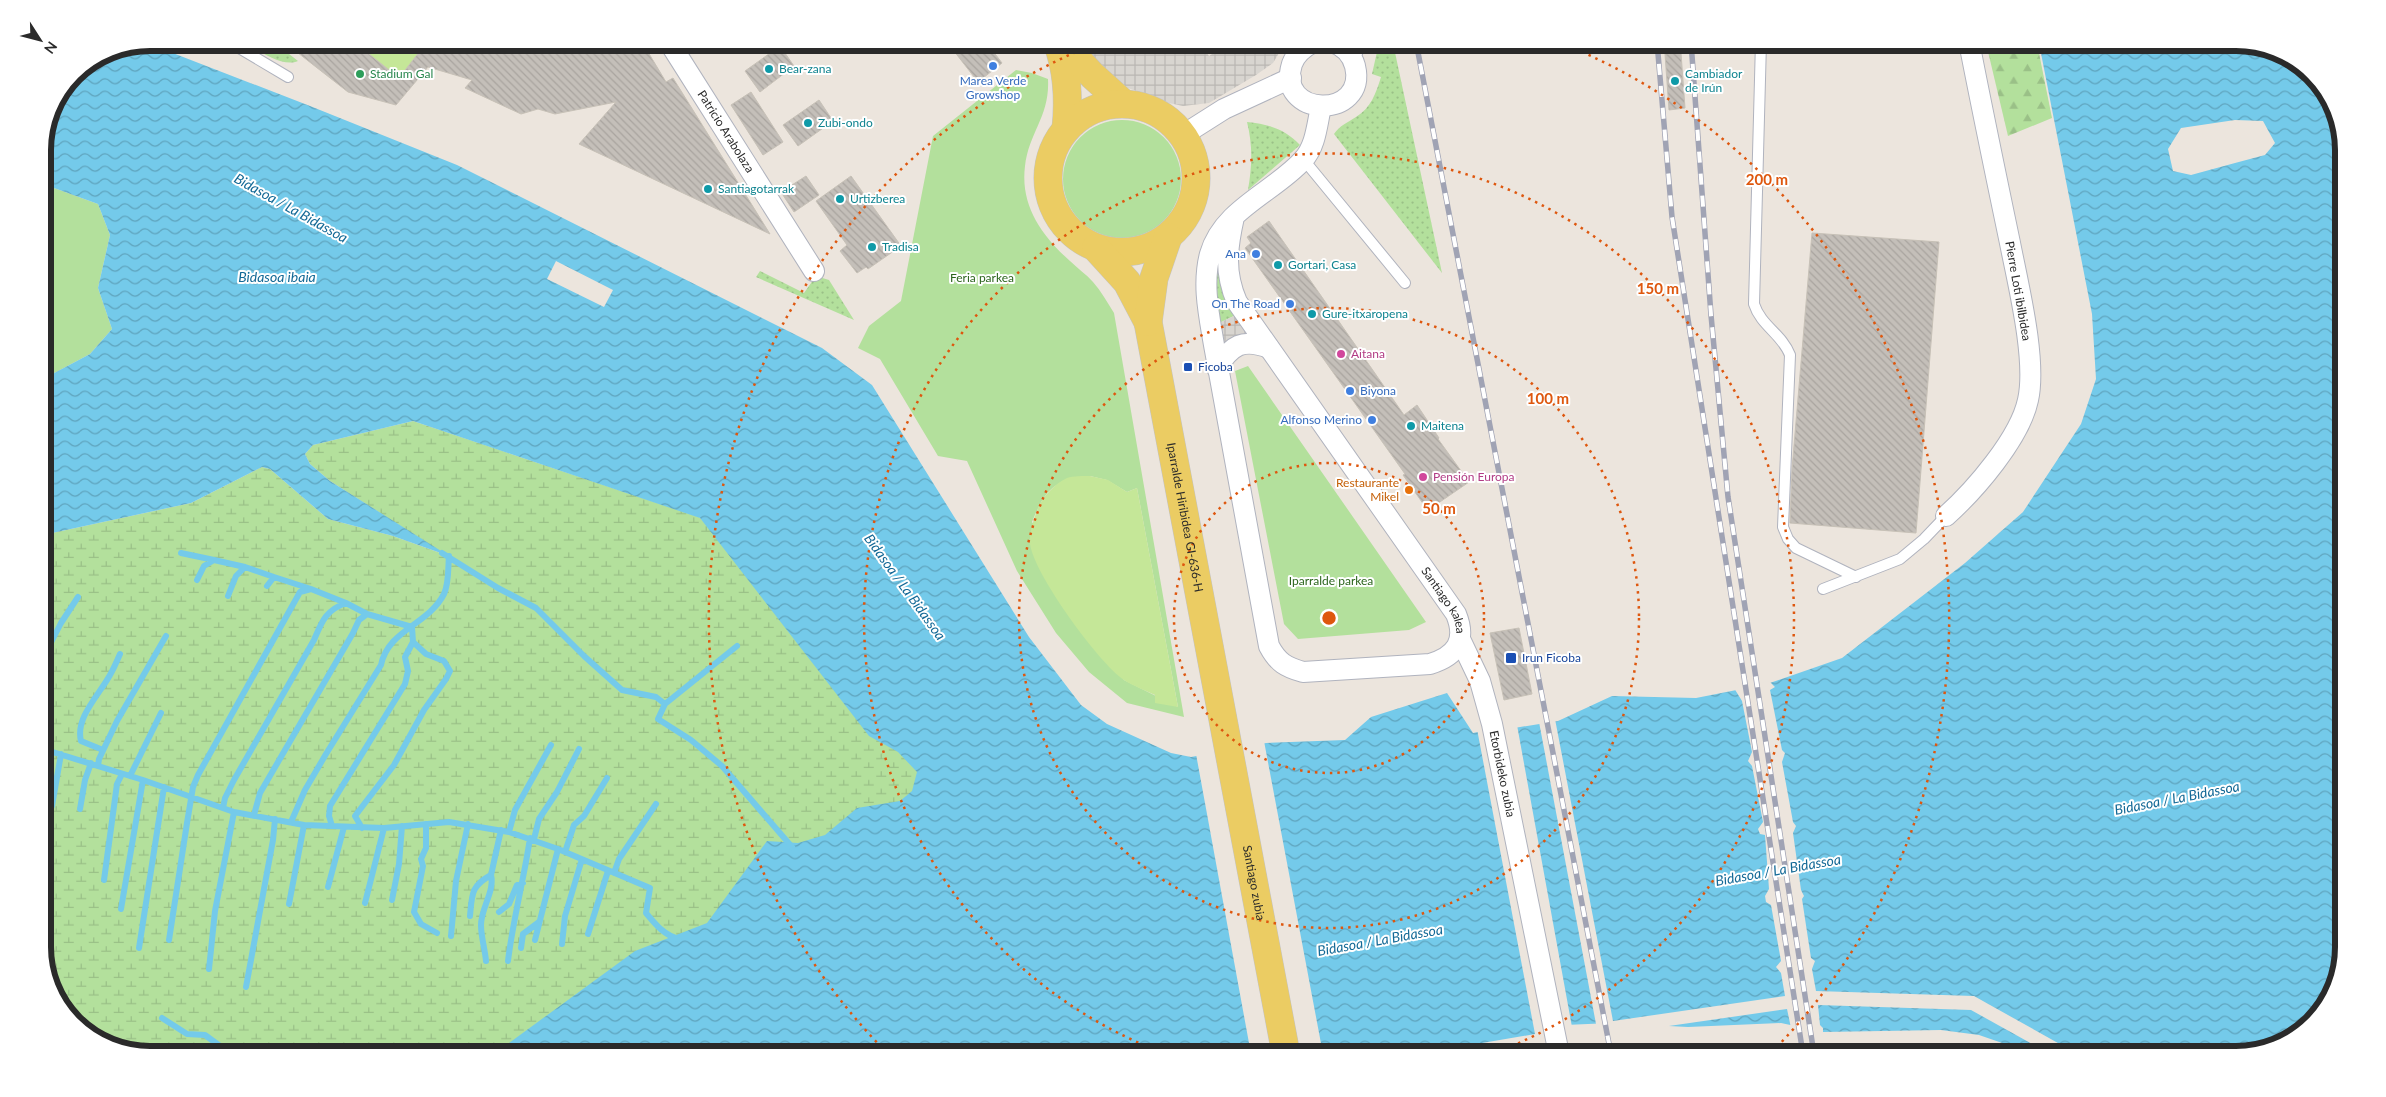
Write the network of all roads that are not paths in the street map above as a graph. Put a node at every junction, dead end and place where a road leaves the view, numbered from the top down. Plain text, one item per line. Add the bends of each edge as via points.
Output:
1 (244, 51) edge
2 (675, 51) edge
3 (1059, 51) edge
4 (1069, 51) edge
5 (1301, 51) edge
6 (1347, 51) edge
7 (1358, 51) edge
8 (1761, 51) edge
9 (1971, 51) edge
10 (1353, 60) junction
11 (288, 77) dead end
12 (1290, 78) junction
13 (1123, 103) junction
14 (1321, 107) junction
15 (1066, 130) junction
16 (1183, 135) junction
17 (1304, 160) junction
18 (1234, 217) junction
19 (1168, 237) junction
20 (1096, 248) junction
21 (814, 271) dead end
22 (1405, 283) dead end
23 (1148, 322) junction
24 (1269, 348) junction
25 (1217, 368) junction
26 (1946, 516) joint
27 (1856, 578) junction
28 (1824, 589) dead end
29 (1460, 639) junction
30 (1221, 712) joint
31 (1284, 1046) edge
32 (1557, 1046) edge

1 - 11 lane
2 - 21 street, Patricio Arabolaza
3 - 15 main road, Iparralde Hiribidea GI-636-H via 1067,81
4 - 13 main road, Iparralde Hiribidea GI-636-H
5 - 12 street via 1293,60
6 - 10 street
7 - 10 lane
8 - 27 lane via 1754,304 1762,321 1786,344 1790,355 1783,527 1796,548
9 - 26 street, Pierre Loti ibilbidea via 2019,287 2030,377 2028,401 2020,424 1971,494
10 - 14 street via 1355,82 1350,93 1332,106
12 - 14 street via 1300,98
12 - 16 street via 1224,109
13 - 15 main road, Iparralde Hiribidea GI-636-H via 1092,110
13 - 16 main road, Iparralde Hiribidea GI-636-H via 1157,112
14 - 17 street via 1314,140
15 - 20 main road, Iparralde Hiribidea GI-636-H via 1049,161 1050,197 1056,214 1067,228
16 - 19 main road, Iparralde Hiribidea GI-636-H via 1192,151 1196,189 1191,207
17 - 18 street, Santiago kalea
17 - 22 lane
18 - 24 street, Santiago kalea via 1227,262 1231,287
18 - 25 street, Santiago kalea via 1216,240 1208,265 1206,297
19 - 20 main road, Iparralde Hiribidea GI-636-H via 1134,252
19 - 23 main road, Iparralde Hiribidea GI-636-H via 1154,278
20 - 23 main road, Iparralde Hiribidea GI-636-H via 1127,282
23 - 30 main road, Iparralde Hiribidea GI-636-H
24 - 25 street via 1255,343 1235,347
24 - 29 street, Santiago kalea via 1456,614
25 - 29 street, Santiago kalea via 1269,646 1276,660 1303,672 1430,664 1445,659
26 - 27 lane via 1900,559
27 - 28 lane
29 - 32 street, Etorbideko zubia via 1480,681 1492,724
30 - 31 main road, Santiago zubia

